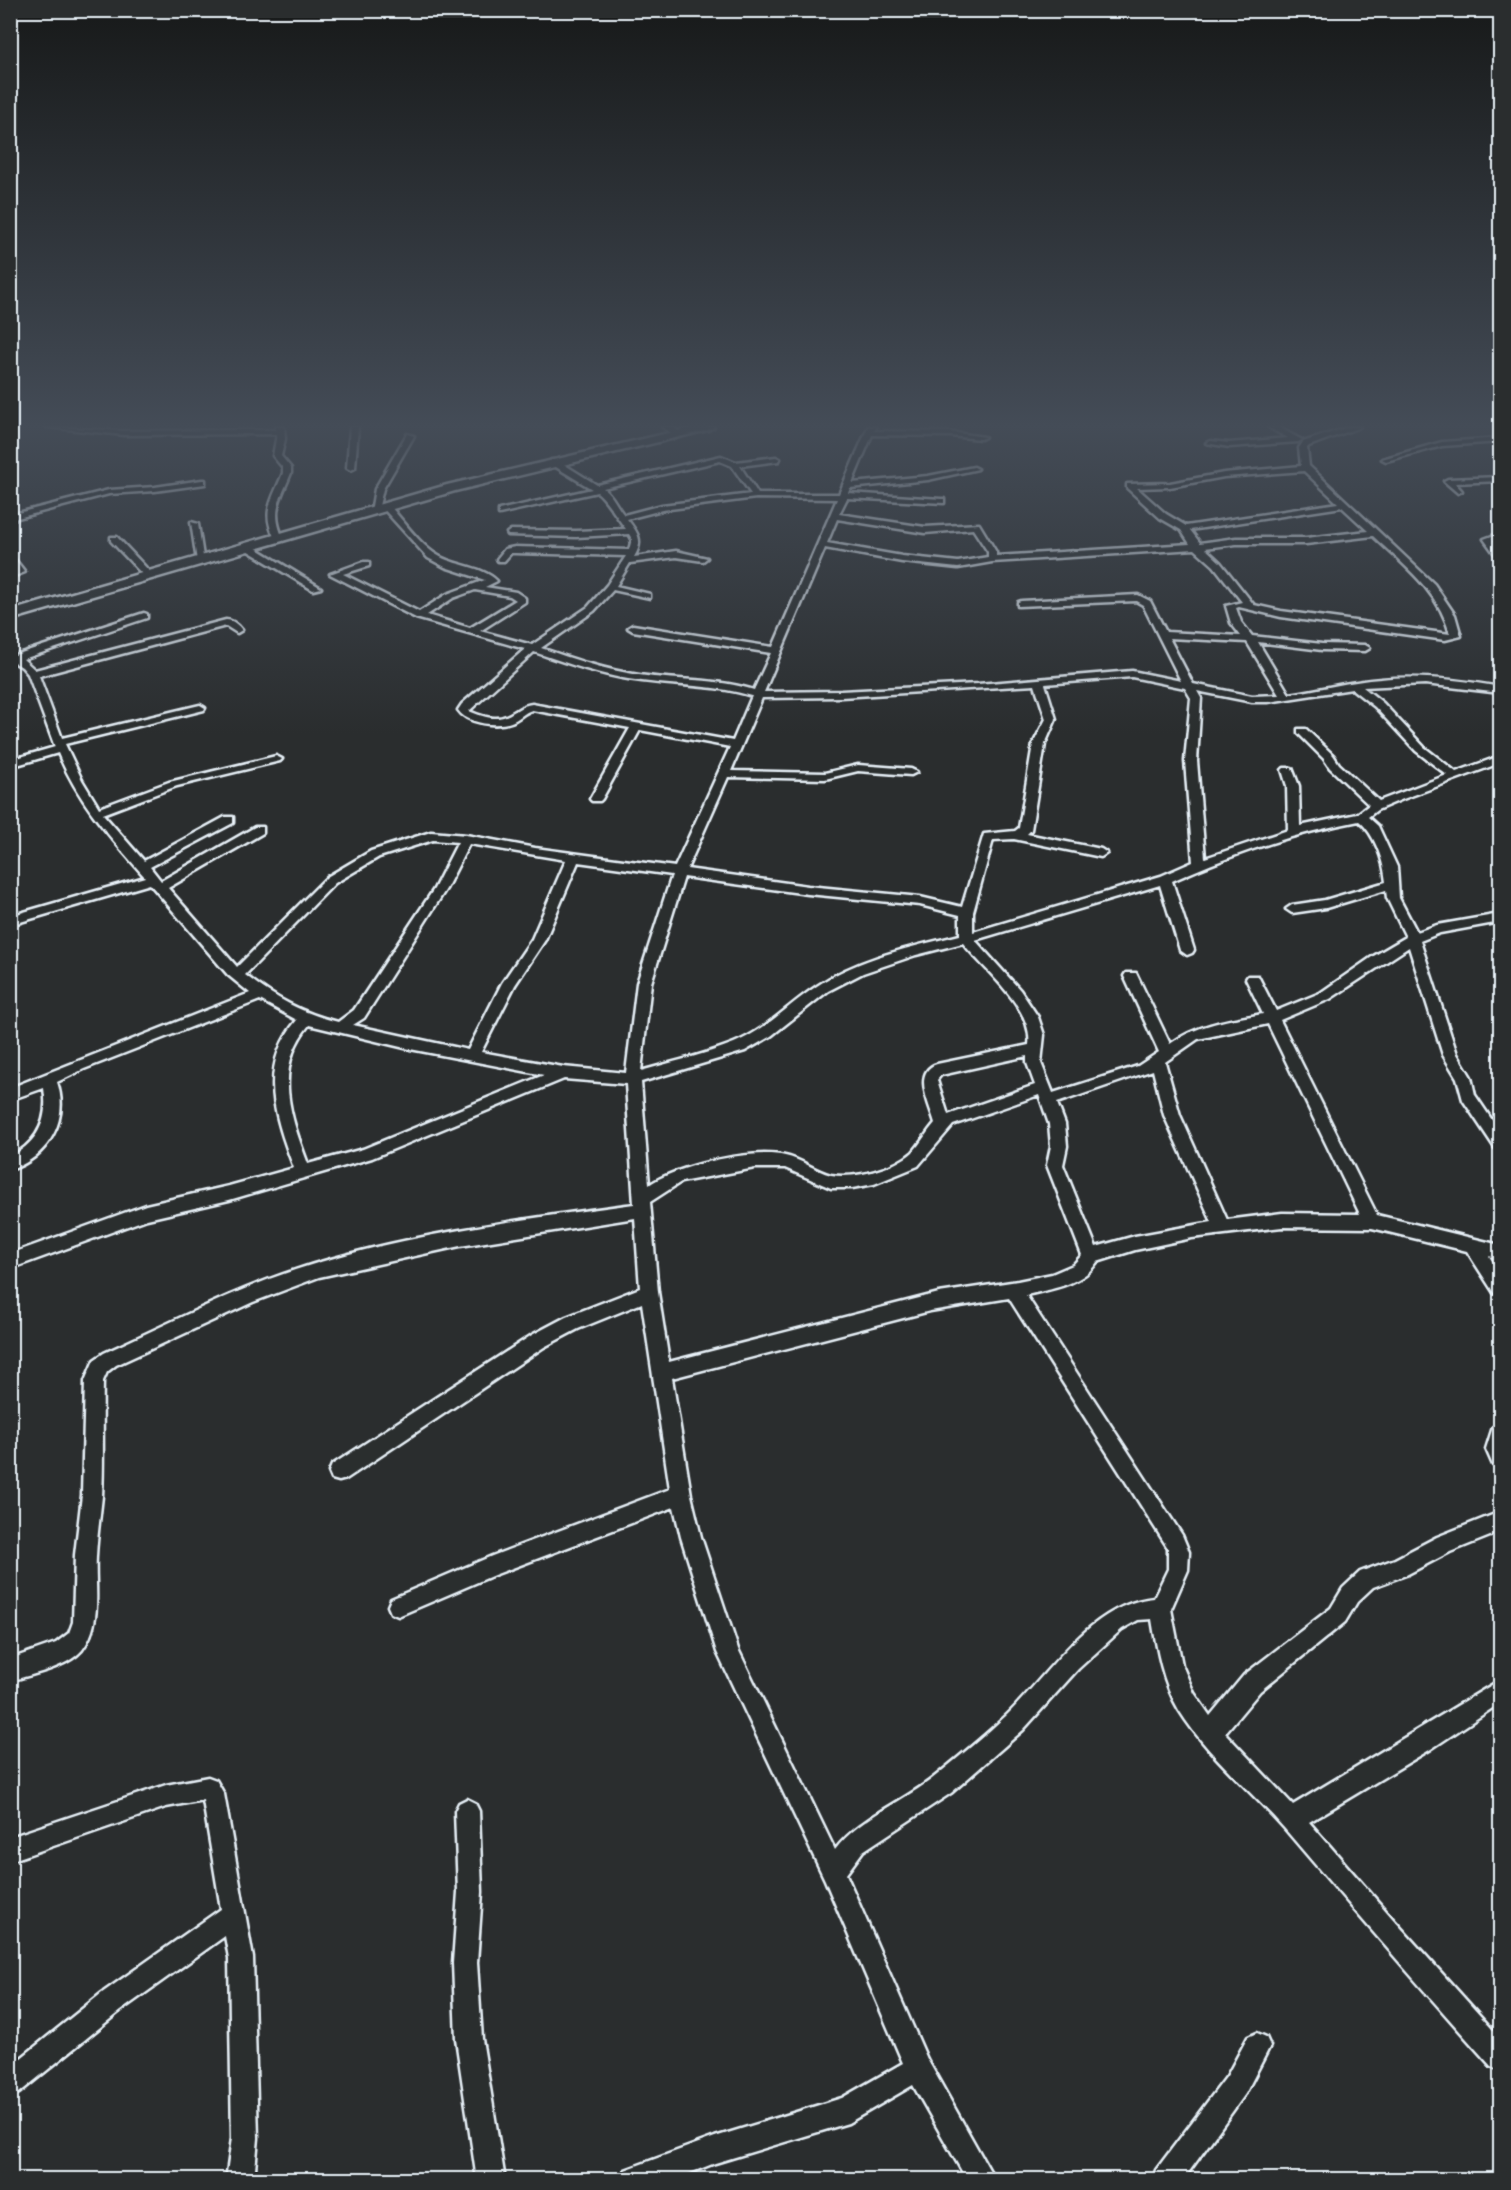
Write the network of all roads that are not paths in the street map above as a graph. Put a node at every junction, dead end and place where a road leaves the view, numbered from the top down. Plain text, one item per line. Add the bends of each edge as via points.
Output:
1 (195, 529) edge
2 (274, 529) edge
3 (309, 529) edge
4 (403, 529) edge
5 (829, 529) edge
6 (920, 529) edge
7 (935, 529) edge
8 (977, 529) edge
9 (1185, 529) edge
10 (1373, 529) edge
11 (632, 531) joint
12 (511, 532) dead end
13 (1377, 533) junction
14 (1500, 536) edge
15 (279, 538) junction
16 (114, 539) dead end
17 (823, 544) junction
18 (1197, 546) junction
19 (248, 547) junction
20 (1500, 555) edge
21 (10, 556) edge
22 (630, 557) junction
23 (703, 558) dead end
24 (501, 559) dead end
25 (992, 559) junction
26 (201, 561) junction
27 (366, 564) dead end
28 (10, 575) edge
29 (148, 575) junction
30 (611, 587) junction
31 (316, 588) dead end
32 (477, 588) junction
33 (647, 596) dead end
34 (1021, 604) dead end
35 (1251, 607) junction
36 (11, 616) edge
37 (144, 616) dead end
38 (418, 616) junction
39 (633, 628) dead end
40 (237, 630) dead end
41 (473, 631) junction
42 (1162, 635) junction
43 (1251, 639) junction
44 (1365, 648) dead end
45 (532, 650) junction
46 (777, 651) junction
47 (13, 657) edge
48 (33, 674) junction
49 (1039, 682) junction
50 (1188, 685) junction
51 (1354, 686) junction
52 (1210, 690) junction
53 (1500, 690) edge
54 (758, 695) junction
55 (1196, 698) junction
56 (1286, 698) junction
57 (200, 708) dead end
58 (636, 728) junction
59 (1302, 731) dead end
60 (59, 745) junction
61 (737, 745) junction
62 (276, 759) dead end
63 (1494, 761) edge
64 (10, 764) edge
65 (1288, 770) dead end
66 (911, 772) dead end
67 (1500, 772) edge
68 (724, 774) junction
69 (1455, 776) junction
70 (596, 799) dead end
71 (1377, 806) junction
72 (96, 813) junction
73 (1361, 817) junction
74 (229, 820) dead end
75 (259, 830) dead end
76 (1294, 833) junction
77 (1013, 836) junction
78 (466, 839) junction
79 (1101, 853) dead end
80 (574, 856) junction
81 (1198, 864) junction
82 (143, 866) junction
83 (679, 872) junction
84 (1165, 879) junction
85 (157, 883) junction
86 (1392, 884) junction
87 (1292, 909) dead end
88 (967, 912) junction
89 (1500, 918) edge
90 (10, 921) edge
91 (966, 938) junction
92 (1413, 939) junction
93 (1187, 950) dead end
94 (237, 975) junction
95 (1131, 976) dead end
96 (1253, 979) dead end
97 (261, 994) junction
98 (359, 1014) junction
99 (1271, 1018) junction
100 (306, 1019) junction
101 (340, 1027) junction
102 (361, 1032) junction
103 (1037, 1049) junction
104 (472, 1054) junction
105 (1162, 1058) junction
106 (563, 1073) junction
107 (633, 1079) junction
108 (49, 1080) junction
109 (10, 1094) edge
110 (1045, 1094) junction
111 (943, 1124) junction
112 (1500, 1144) edge
113 (10, 1164) edge
114 (303, 1172) junction
115 (642, 1205) junction
116 (1372, 1221) junction
117 (1223, 1228) junction
118 (1472, 1245) junction
119 (1500, 1252) edge
120 (1091, 1256) junction
121 (10, 1262) edge
122 (1500, 1288) edge
123 (1014, 1291) junction
124 (649, 1292) junction
125 (662, 1372) junction
126 (1500, 1432) edge
127 (1500, 1458) edge
128 (339, 1472) dead end
129 (681, 1494) junction
130 (1500, 1522) edge
131 (398, 1606) dead end
132 (1160, 1608) junction
133 (10, 1670) edge
134 (1500, 1691) edge
135 (1210, 1734) junction
136 (467, 1811) dead end
137 (1291, 1819) junction
138 (10, 1849) edge
139 (833, 1872) junction
140 (232, 1916) junction
141 (1257, 2046) dead end
142 (1500, 2057) edge
143 (918, 2068) junction
144 (10, 2084) edge
145 (240, 2180) edge
146 (491, 2180) edge
147 (635, 2180) edge
148 (982, 2180) edge
149 (1166, 2180) edge

1 - 26 street
2 - 15 street
3 - 15 street
4 - 32 street via 431,556 491,578 488,584
5 - 17 street
6 - 7 street
8 - 25 street via 992,552
9 - 18 street
10 - 13 street
11 - 12 street
11 - 22 street via 636,543
13 - 18 street
13 - 35 street via 1438,595 1450,615 1455,637
14 - 20 street via 1488,539
15 - 19 street
16 - 29 street
17 - 25 street via 944,565
17 - 46 street
18 - 25 street
18 - 35 street via 1217,564
19 - 26 street
19 - 31 street
21 - 28 street via 20,572
22 - 23 street via 676,554
22 - 24 street via 516,550 508,551
22 - 30 street
26 - 29 street
27 - 38 street via 336,574
29 - 36 street
30 - 33 street
30 - 45 street via 591,609
32 - 38 street via 450,596
32 - 41 street via 513,594 522,600
34 - 42 street via 1138,598 1147,603
35 - 43 street via 1230,607 1236,623
37 - 47 street
38 - 41 street
39 - 46 street
40 - 48 street via 226,623
41 - 45 street
42 - 43 street
42 - 50 street
43 - 44 street
43 - 56 street
45 - 54 street via 618,675 734,687
45 - 58 street via 466,706 465,713 499,721 532,707
46 - 54 street
47 - 48 street
48 - 60 street
49 - 50 street via 1132,674
49 - 54 street
49 - 77 street via 1051,719 1039,744 1025,830
50 - 52 street
50 - 55 street
51 - 53 street via 1412,681
51 - 56 street
51 - 69 street
52 - 55 street
52 - 56 street via 1252,699
54 - 61 street
55 - 81 street via 1191,760
57 - 60 street
58 - 61 street
58 - 70 street
59 - 71 street
60 - 64 street
60 - 72 street via 77,786
61 - 68 street
62 - 72 street via 173,784
63 - 67 street
63 - 69 street
65 - 76 street via 1293,786
66 - 68 street via 858,768 825,776
68 - 83 street
69 - 71 street
71 - 73 street
72 - 82 street
73 - 76 street
73 - 86 street via 1377,836 1391,867
74 - 82 street
75 - 85 street
76 - 81 street
77 - 79 street
77 - 88 street via 988,837
78 - 80 street
78 - 94 street via 423,838 375,854 345,870
78 - 98 street via 440,889
80 - 83 street
80 - 104 street via 538,940 509,983
81 - 84 street
82 - 85 street
83 - 88 street via 920,901
83 - 107 street via 644,983
84 - 91 street
84 - 93 street
85 - 90 street
85 - 94 street
86 - 87 street via 1326,904
86 - 92 street via 1393,898
88 - 91 street
89 - 92 street via 1437,929
91 - 103 street via 1005,980 1024,1009 1035,1031
91 - 107 street via 858,970 823,988 748,1043
92 - 99 street via 1325,996
92 - 112 street via 1450,1055 1464,1077 1468,1096
94 - 97 street
95 - 105 street
96 - 99 street
97 - 100 street
97 - 108 street
98 - 101 street
98 - 102 street
99 - 105 street via 1193,1035
99 - 116 street
100 - 101 street
100 - 114 street via 286,1042 280,1077 281,1102
101 - 102 street
102 - 104 street
103 - 110 street via 1034,1063
103 - 111 street via 937,1070 930,1080
104 - 106 street
105 - 110 street via 1143,1070
105 - 117 street via 1172,1115
106 - 107 street
106 - 114 street via 382,1148
107 - 115 street
108 - 109 street
108 - 113 street via 53,1104 46,1133 40,1144
110 - 111 street
110 - 120 street via 1057,1124 1059,1146 1055,1166
111 - 115 street via 916,1160 861,1180 839,1184 788,1162 768,1161 679,1176
114 - 121 street via 146,1212
115 - 124 street
115 - 133 street via 447,1240 295,1277 248,1295 100,1366 94,1381 92,1496 85,1564 87,1600 81,1630 75,1642 66,1648
116 - 117 street via 1282,1221
116 - 118 street
117 - 120 street via 1192,1230
118 - 119 street
118 - 122 street
120 - 123 street via 1085,1266 1064,1278
123 - 125 street via 911,1307
123 - 132 street via 1175,1542 1178,1570
124 - 125 street
124 - 128 street via 538,1341
125 - 129 street
126 - 127 street via 1496,1449
129 - 131 street
129 - 139 street via 728,1652
130 - 135 street via 1367,1579 1350,1595 1338,1615 1251,1683
132 - 135 street via 1171,1665 1186,1701
132 - 139 street via 1138,1610 1115,1622 1070,1661 1015,1722 943,1785 855,1843
134 - 137 street via 1423,1742
135 - 137 street
136 - 146 street via 470,1892 465,1963 469,2039
137 - 142 street
138 - 140 street via 166,1796 208,1788 216,1804
139 - 143 street
140 - 144 street via 111,2002
140 - 145 street via 241,1958 243,2008 245,2138
141 - 149 street via 1236,2085
143 - 147 street via 848,2110 715,2150
143 - 148 street

